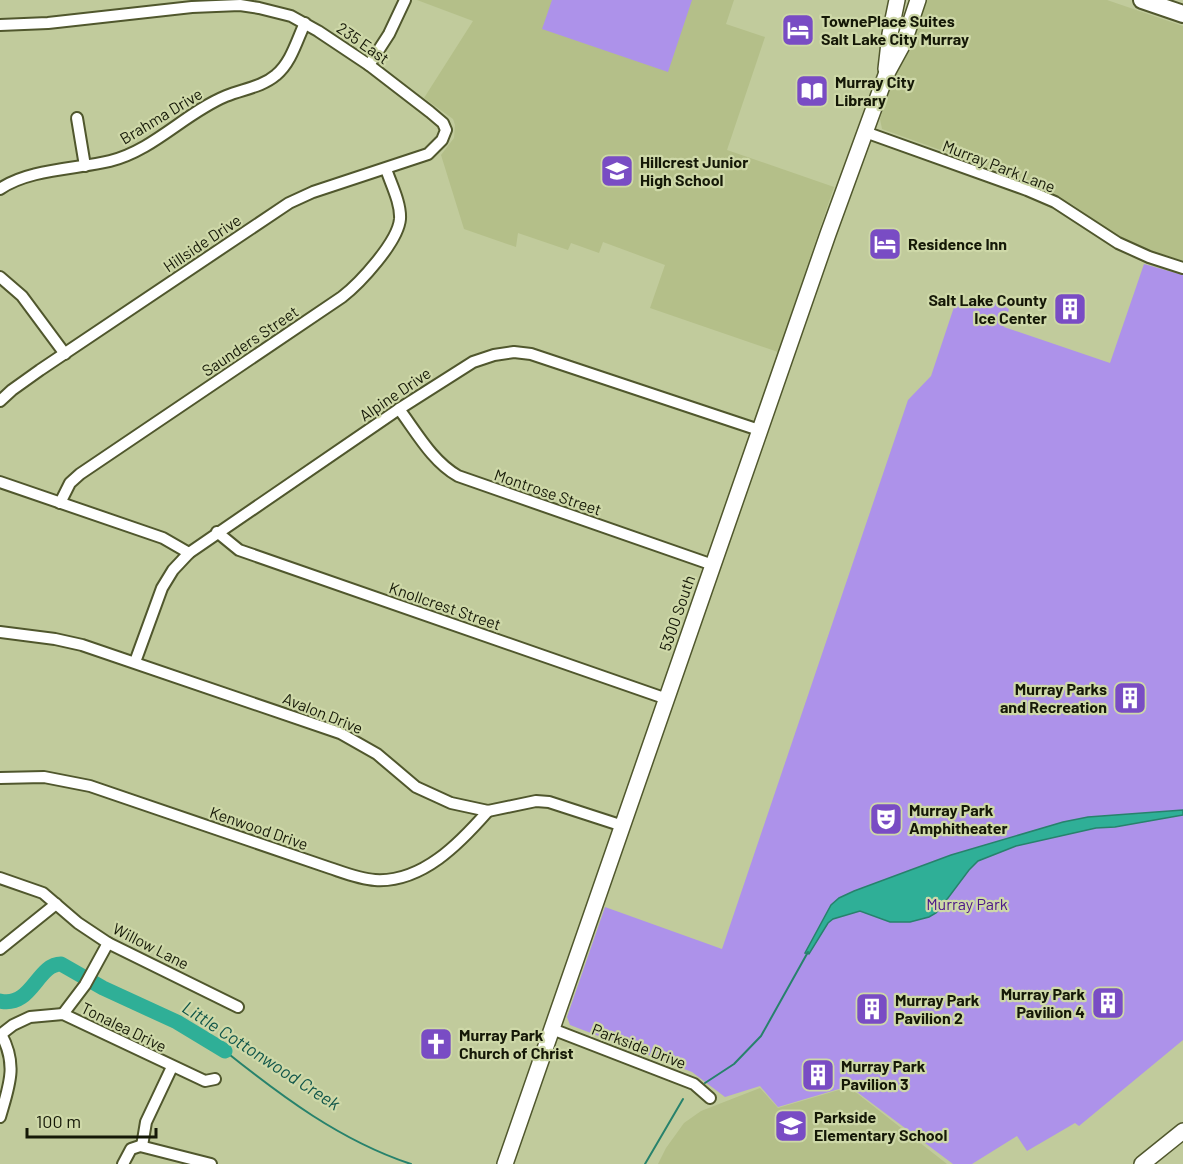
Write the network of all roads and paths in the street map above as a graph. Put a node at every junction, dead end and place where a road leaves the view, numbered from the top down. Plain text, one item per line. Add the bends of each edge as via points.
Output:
1 (405, 0) edge
2 (897, 0) edge
3 (918, 0) edge
4 (1142, 0) edge
5 (1183, 14) edge
6 (305, 24) junction
7 (0, 25) edge
8 (369, 65) junction
9 (885, 75) junction
10 (77, 118) dead end
11 (445, 126) joint
12 (865, 132) junction
13 (86, 166) junction
14 (386, 169) junction
15 (0, 189) edge
16 (1183, 268) edge
17 (0, 277) edge
18 (65, 354) junction
19 (0, 401) edge
20 (399, 409) junction
21 (759, 430) junction
22 (0, 482) edge
23 (60, 503) junction
24 (217, 532) junction
25 (189, 553) junction
26 (713, 565) junction
27 (0, 632) edge
28 (135, 662) junction
29 (667, 699) junction
30 (0, 778) edge
31 (488, 811) junction
32 (623, 826) junction
33 (0, 878) edge
34 (56, 904) junction
35 (108, 942) junction
36 (0, 949) edge
37 (238, 1007) dead end
38 (63, 1014) junction
39 (552, 1029) junction
40 (1, 1035) edge
41 (172, 1067) junction
42 (215, 1079) dead end
43 (710, 1098) dead end
44 (0, 1117) edge
45 (1183, 1131) edge
46 (139, 1146) junction
47 (123, 1164) edge
48 (211, 1164) edge
49 (505, 1164) edge
50 (1142, 1164) edge

1 - 8 street
2 - 9 main road, 5300 South
3 - 9 main road, 5300 South via 904,42
4 - 5 main road
6 - 7 street, 235 East via 291,16 229,5
6 - 8 street, 235 East
6 - 13 street, Brahma Drive via 284,67 264,83 212,103 132,153
8 - 11 street, 235 East
9 - 12 main road, 5300 South
10 - 13 street
11 - 14 street, Hillside Drive via 445,135 429,154
12 - 16 street, Murray Park Lane via 1028,190 1055,202 1118,243
12 - 21 main road, 5300 South
13 - 15 street, Brahma Drive via 18,179
14 - 18 street, Hillside Drive via 289,203
14 - 23 street, Saunders Street via 399,207 399,226 363,278 80,474 70,483
17 - 18 street via 22,296
18 - 19 street
20 - 21 street, Alpine Drive via 473,362 514,352 552,360
20 - 24 street, Alpine Drive
20 - 26 street, Montrose Street via 435,458 458,476
21 - 26 main road, 5300 South
22 - 23 street
23 - 25 street via 163,538
24 - 25 street, Alpine Drive
24 - 29 street, Knollcrest Street via 238,550
25 - 28 street, Alpine Drive via 162,588
26 - 29 main road, 5300 South
27 - 28 street, Avalon Drive via 82,645
28 - 31 street, Avalon Drive via 339,733 377,754 429,794
29 - 32 main road, 5300 South
30 - 31 street, Kenwood Drive via 44,777 90,786 360,878 378,880 398,878 430,865
31 - 32 street, Avalon Drive via 549,802
32 - 39 main road, 5300 South
33 - 34 street, Willow Lane via 43,893
34 - 35 street, Willow Lane
34 - 36 street
35 - 37 street, Willow Lane
35 - 38 street, Tonalea Drive
38 - 40 street, Tonalea Drive via 30,1017
38 - 41 street, Tonalea Drive
39 - 43 street, Parkside Drive via 694,1084
39 - 49 main road, 5300 South
40 - 44 street, Tonalea Drive via 12,1063
41 - 42 street, Tonalea Drive via 205,1081
41 - 46 street, Tonalea Drive
45 - 50 main road
46 - 47 street via 131,1149
46 - 48 street

